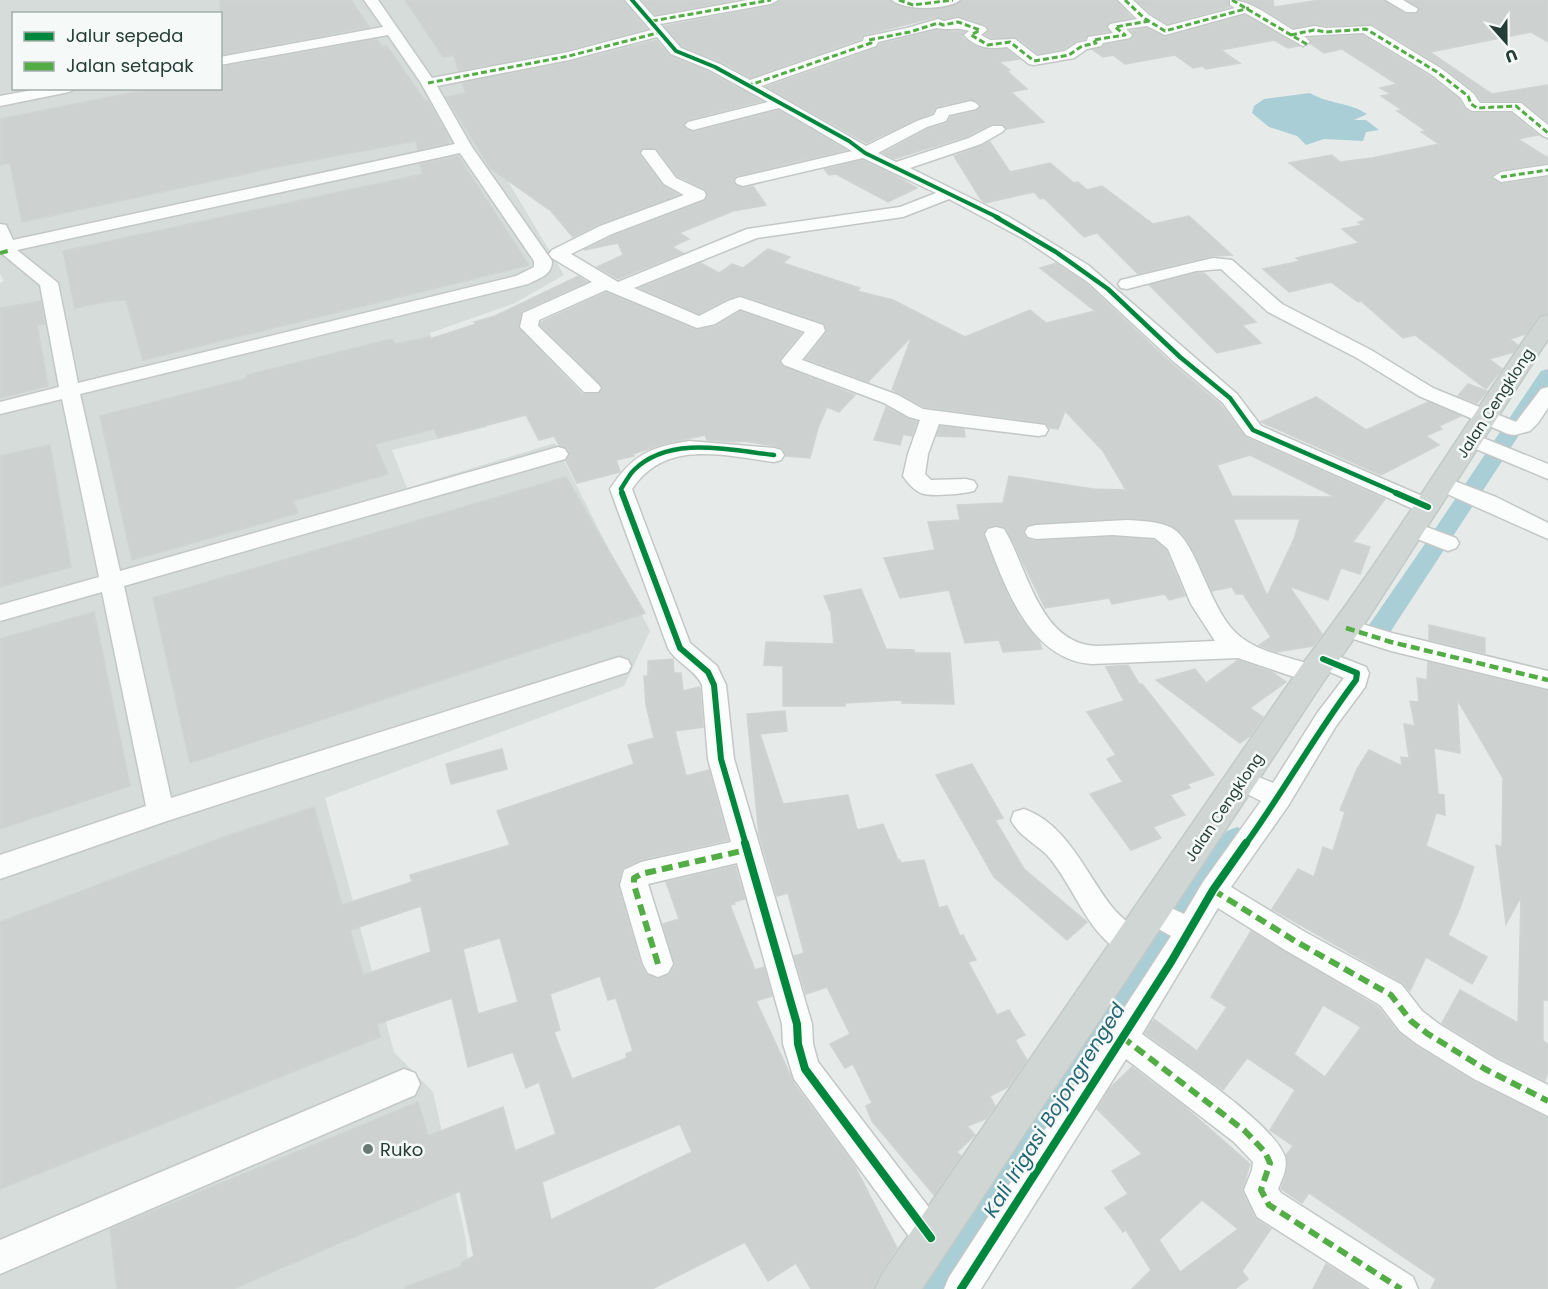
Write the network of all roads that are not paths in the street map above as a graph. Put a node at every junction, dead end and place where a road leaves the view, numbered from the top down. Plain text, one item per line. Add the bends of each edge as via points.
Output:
1 (371, 0) edge
2 (771, 0) edge
3 (899, 0) edge
4 (953, 0) edge
5 (1125, 0) edge
6 (1232, 0) edge
7 (1393, 0) edge
8 (638, 1) edge
9 (1249, 8) junction
10 (1411, 9) dead end
11 (1149, 21) junction
12 (657, 27) junction
13 (390, 30) junction
14 (1291, 35) junction
15 (1308, 45) dead end
16 (222, 61) edge
17 (428, 83) junction
18 (747, 86) junction
19 (58, 90) edge
20 (0, 101) edge
21 (781, 103) junction
22 (971, 106) dead end
23 (693, 125) dead end
24 (997, 129) dead end
25 (1548, 133) edge
26 (464, 147) junction
27 (649, 153) dead end
28 (866, 153) junction
29 (896, 168) junction
30 (1548, 170) edge
31 (1501, 177) dead end
32 (743, 181) dead end
33 (950, 193) junction
34 (3, 245) edge
35 (1127, 284) dead end
36 (612, 285) junction
37 (1548, 322) edge
38 (591, 388) dead end
39 (70, 392) junction
40 (1548, 393) edge
41 (0, 408) edge
42 (931, 417) junction
43 (1038, 430) dead end
44 (1488, 435) junction
45 (558, 454) dead end
46 (774, 455) dead end
47 (1548, 471) edge
48 (966, 486) dead end
49 (1434, 502) junction
50 (1036, 532) dead end
51 (1548, 532) edge
52 (996, 534) dead end
53 (1448, 543) dead end
54 (112, 581) junction
55 (0, 613) edge
56 (1346, 628) junction
57 (1240, 649) junction
58 (619, 666) dead end
59 (1331, 667) junction
60 (1548, 680) edge
61 (1242, 780) junction
62 (1279, 798) junction
63 (161, 812) junction
64 (1024, 820) dead end
65 (746, 850) junction
66 (0, 867) edge
67 (1213, 890) junction
68 (1154, 912) junction
69 (1189, 931) junction
70 (1132, 944) junction
71 (658, 964) dead end
72 (1122, 1037) junction
73 (404, 1084) dead end
74 (1548, 1101) edge
75 (931, 1238) junction
76 (0, 1257) edge
77 (897, 1289) edge
78 (961, 1289) edge
79 (1401, 1289) edge

1 - 13 street
2 - 12 street
3 - 4 street via 912,5
5 - 11 street
6 - 9 street
7 - 10 street
8 - 12 street
9 - 11 street via 1170,31
9 - 14 street
11 - 18 street via 1115,27 1125,35 1093,40 1096,44 1083,46 1069,55 1034,61 1010,42 988,45 971,35 980,30 975,27 958,22 938,23 879,36 869,40 871,43
12 - 17 street via 569,56
12 - 18 street via 676,51
13 - 16 street
13 - 17 street
14 - 15 street
14 - 25 street via 1314,30 1366,29 1437,72 1477,108 1516,106
17 - 26 street
18 - 21 street
19 - 20 street
21 - 23 street
21 - 28 street
22 - 28 street via 942,112 941,118
24 - 29 street via 975,141
26 - 34 street
26 - 39 street via 543,261 543,269 535,275
27 - 36 street via 670,181 698,195 606,230 558,254
28 - 29 street
28 - 32 street
29 - 33 street
30 - 31 street
33 - 36 street via 903,212 753,233
33 - 49 street via 1012,224 1083,270 1223,391 1253,430
34 - 39 street via 49,284
35 - 44 street via 1195,266 1226,264 1275,308 1364,354
36 - 38 street via 530,317 530,327
36 - 42 street via 697,322 710,320 740,303 816,329 791,361
37 - 44 main road, Jalan Cengklong
39 - 41 street
39 - 54 street
40 - 44 street via 1523,427
42 - 43 street
42 - 48 street via 914,476 926,487
44 - 47 street
44 - 49 main road, Jalan Cengklong
45 - 54 street
46 - 65 street via 679,448 640,464 621,489 680,648 708,672 714,685 721,759
49 - 51 street via 1481,499
49 - 53 street
49 - 56 main road, Jalan Cengklong
50 - 57 street via 1156,530 1171,537 1210,616
52 - 57 street via 1015,582 1035,616 1067,649 1101,655
54 - 55 street
54 - 63 street
56 - 59 main road, Jalan Cengklong
56 - 60 street
57 - 59 street
58 - 63 street
59 - 61 main road, Jalan Cengklong
59 - 62 street via 1356,680
61 - 62 street
61 - 68 main road, Jalan Cengklong
62 - 67 street
63 - 66 street
64 - 70 street via 1057,848 1103,917
65 - 71 street via 634,878
65 - 75 street via 797,1024 805,1069
67 - 69 street
67 - 74 street via 1391,995 1411,1021 1428,1034
68 - 69 street
68 - 70 main road, Jalan Cengklong
69 - 72 street
70 - 75 main road, Jalan Cengklong
72 - 78 street
72 - 79 street via 1263,1148 1270,1158 1270,1172 1261,1190 1269,1205
73 - 76 street
75 - 77 main road, Jalan Cengklong

